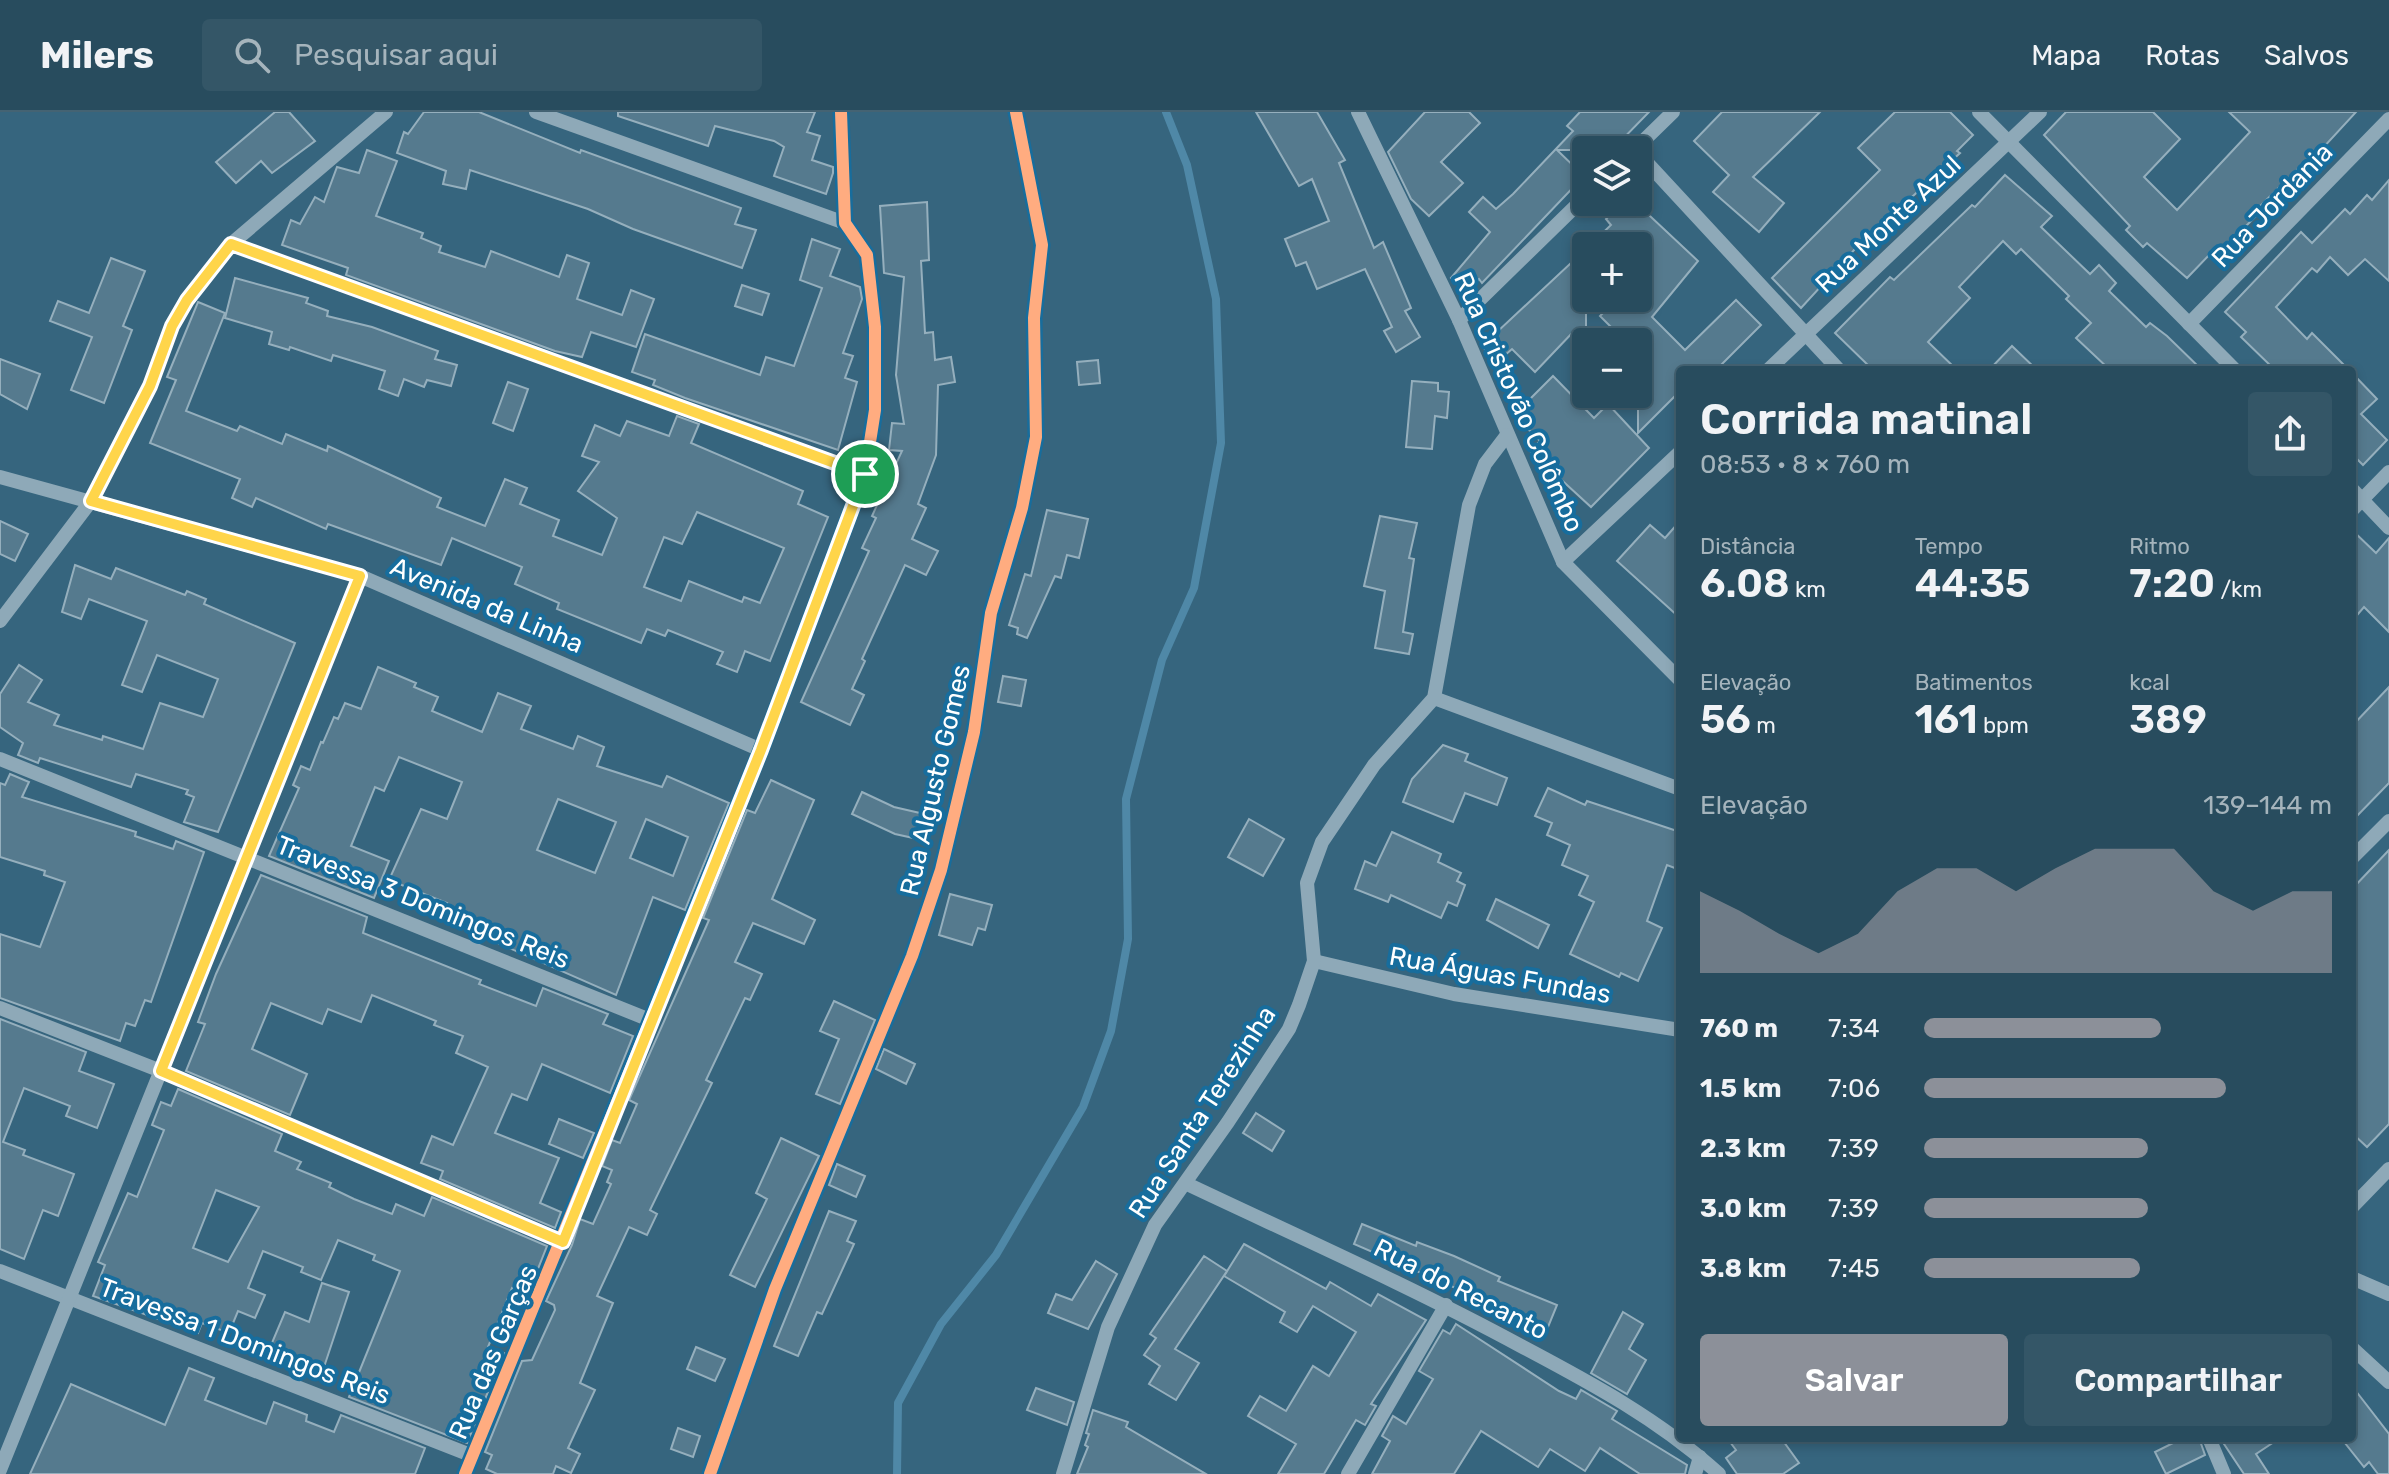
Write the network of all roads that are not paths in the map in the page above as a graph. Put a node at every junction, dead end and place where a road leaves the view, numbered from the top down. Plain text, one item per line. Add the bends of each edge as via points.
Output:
1 (386, 112) edge
2 (536, 112) edge
3 (841, 112) edge
4 (1016, 112) edge
5 (1358, 112) edge
6 (1673, 112) edge
7 (1979, 112) edge
8 (2040, 112) edge
9 (2389, 119) edge
10 (1649, 136) edge
11 (2010, 142) junction
12 (1652, 168) edge
13 (1572, 210) edge
14 (845, 223) junction
15 (231, 244) junction
16 (1459, 320) junction
17 (2189, 324) junction
18 (1805, 335) junction
19 (1772, 366) edge
20 (1835, 366) edge
21 (2231, 366) edge
22 (1507, 435) junction
23 (1676, 456) edge
24 (2389, 472) edge
25 (865, 474) junction
26 (0, 477) edge
27 (2356, 499) edge
28 (91, 501) junction
29 (2389, 528) edge
30 (1563, 562) junction
31 (360, 576) junction
32 (0, 621) edge
33 (1676, 676) edge
34 (1434, 698) junction
35 (761, 750) junction
36 (0, 759) edge
37 (1676, 788) edge
38 (2389, 821) edge
39 (2356, 854) edge
40 (247, 857) junction
41 (1314, 961) junction
42 (0, 1008) edge
43 (650, 1020) junction
44 (1676, 1029) edge
45 (161, 1071) junction
46 (2389, 1169) edge
47 (1187, 1184) junction
48 (2356, 1203) edge
49 (563, 1242) junction
50 (0, 1271) edge
51 (2356, 1280) edge
52 (2389, 1294) edge
53 (70, 1299) junction
54 (1446, 1305) junction
55 (2356, 1352) edge
56 (2389, 1382) edge
57 (1676, 1438) edge
58 (1681, 1442) edge
59 (2211, 1442) edge
60 (473, 1456) junction
61 (1700, 1457) junction
62 (0, 1470) edge
63 (465, 1474) edge
64 (710, 1474) edge
65 (1063, 1474) edge
66 (1348, 1474) edge
67 (1695, 1474) edge
68 (1719, 1474) edge
69 (2224, 1474) edge

1 - 15 street
2 - 14 street
3 - 14 street
4 - 64 street, Rua Algusto Gomes via 1042,245 1034,318 1036,437 1022,508 991,613 974,732 941,870 912,956 775,1289
5 - 16 street, Rua Cristovão Colômbo
6 - 10 street
7 - 11 street
8 - 11 street, Rua Monte Azul
9 - 17 street, Rua Jordania
11 - 17 street
11 - 18 street, Rua Monte Azul
12 - 18 street
13 - 16 street
14 - 25 street, Rua das Garças via 867,255 875,327 875,410
15 - 25 street
15 - 28 street via 179,313 150,386
16 - 22 street, Rua Cristovão Colômbo
17 - 21 street
18 - 19 street, Rua Monte Azul
18 - 20 street
22 - 30 street, Rua Cristovão Colômbo
22 - 34 street via 1485,464 1469,505
23 - 30 street
24 - 27 street
25 - 35 street, Rua das Garças
26 - 28 street, Avenida da Linha
27 - 29 street
28 - 31 street, Avenida da Linha
28 - 32 street
30 - 33 street, Rua Cristovão Colômbo
31 - 35 street, Avenida da Linha
31 - 40 street
34 - 37 street
34 - 41 street, Rua Santa Terezinha via 1374,765 1322,842 1307,883
35 - 43 street, Rua das Garças
36 - 40 street, Travessa 3 Domingos Reis
38 - 39 street
40 - 43 street, Travessa 3 Domingos Reis
40 - 45 street
41 - 44 street, Rua Águas Fundas via 1454,994
41 - 47 street, Rua Santa Terezinha via 1289,1029
42 - 45 street
43 - 49 street, Rua das Garças
45 - 49 street
45 - 53 street
46 - 48 street
47 - 54 street, Rua do Recanto
47 - 65 street, Rua Santa Terezinha via 1155,1225 1108,1327
49 - 60 street, Rua das Garças
50 - 53 street, Travessa 1 Domingos Reis
51 - 52 street
53 - 60 street, Travessa 1 Domingos Reis
53 - 62 street
54 - 57 street, Rua do Recanto via 1642,1412
54 - 66 street
55 - 56 street
58 - 61 street, Rua do Recanto
59 - 69 street
60 - 63 street, Rua das Garças
61 - 67 street
61 - 68 street, Rua do Recanto

